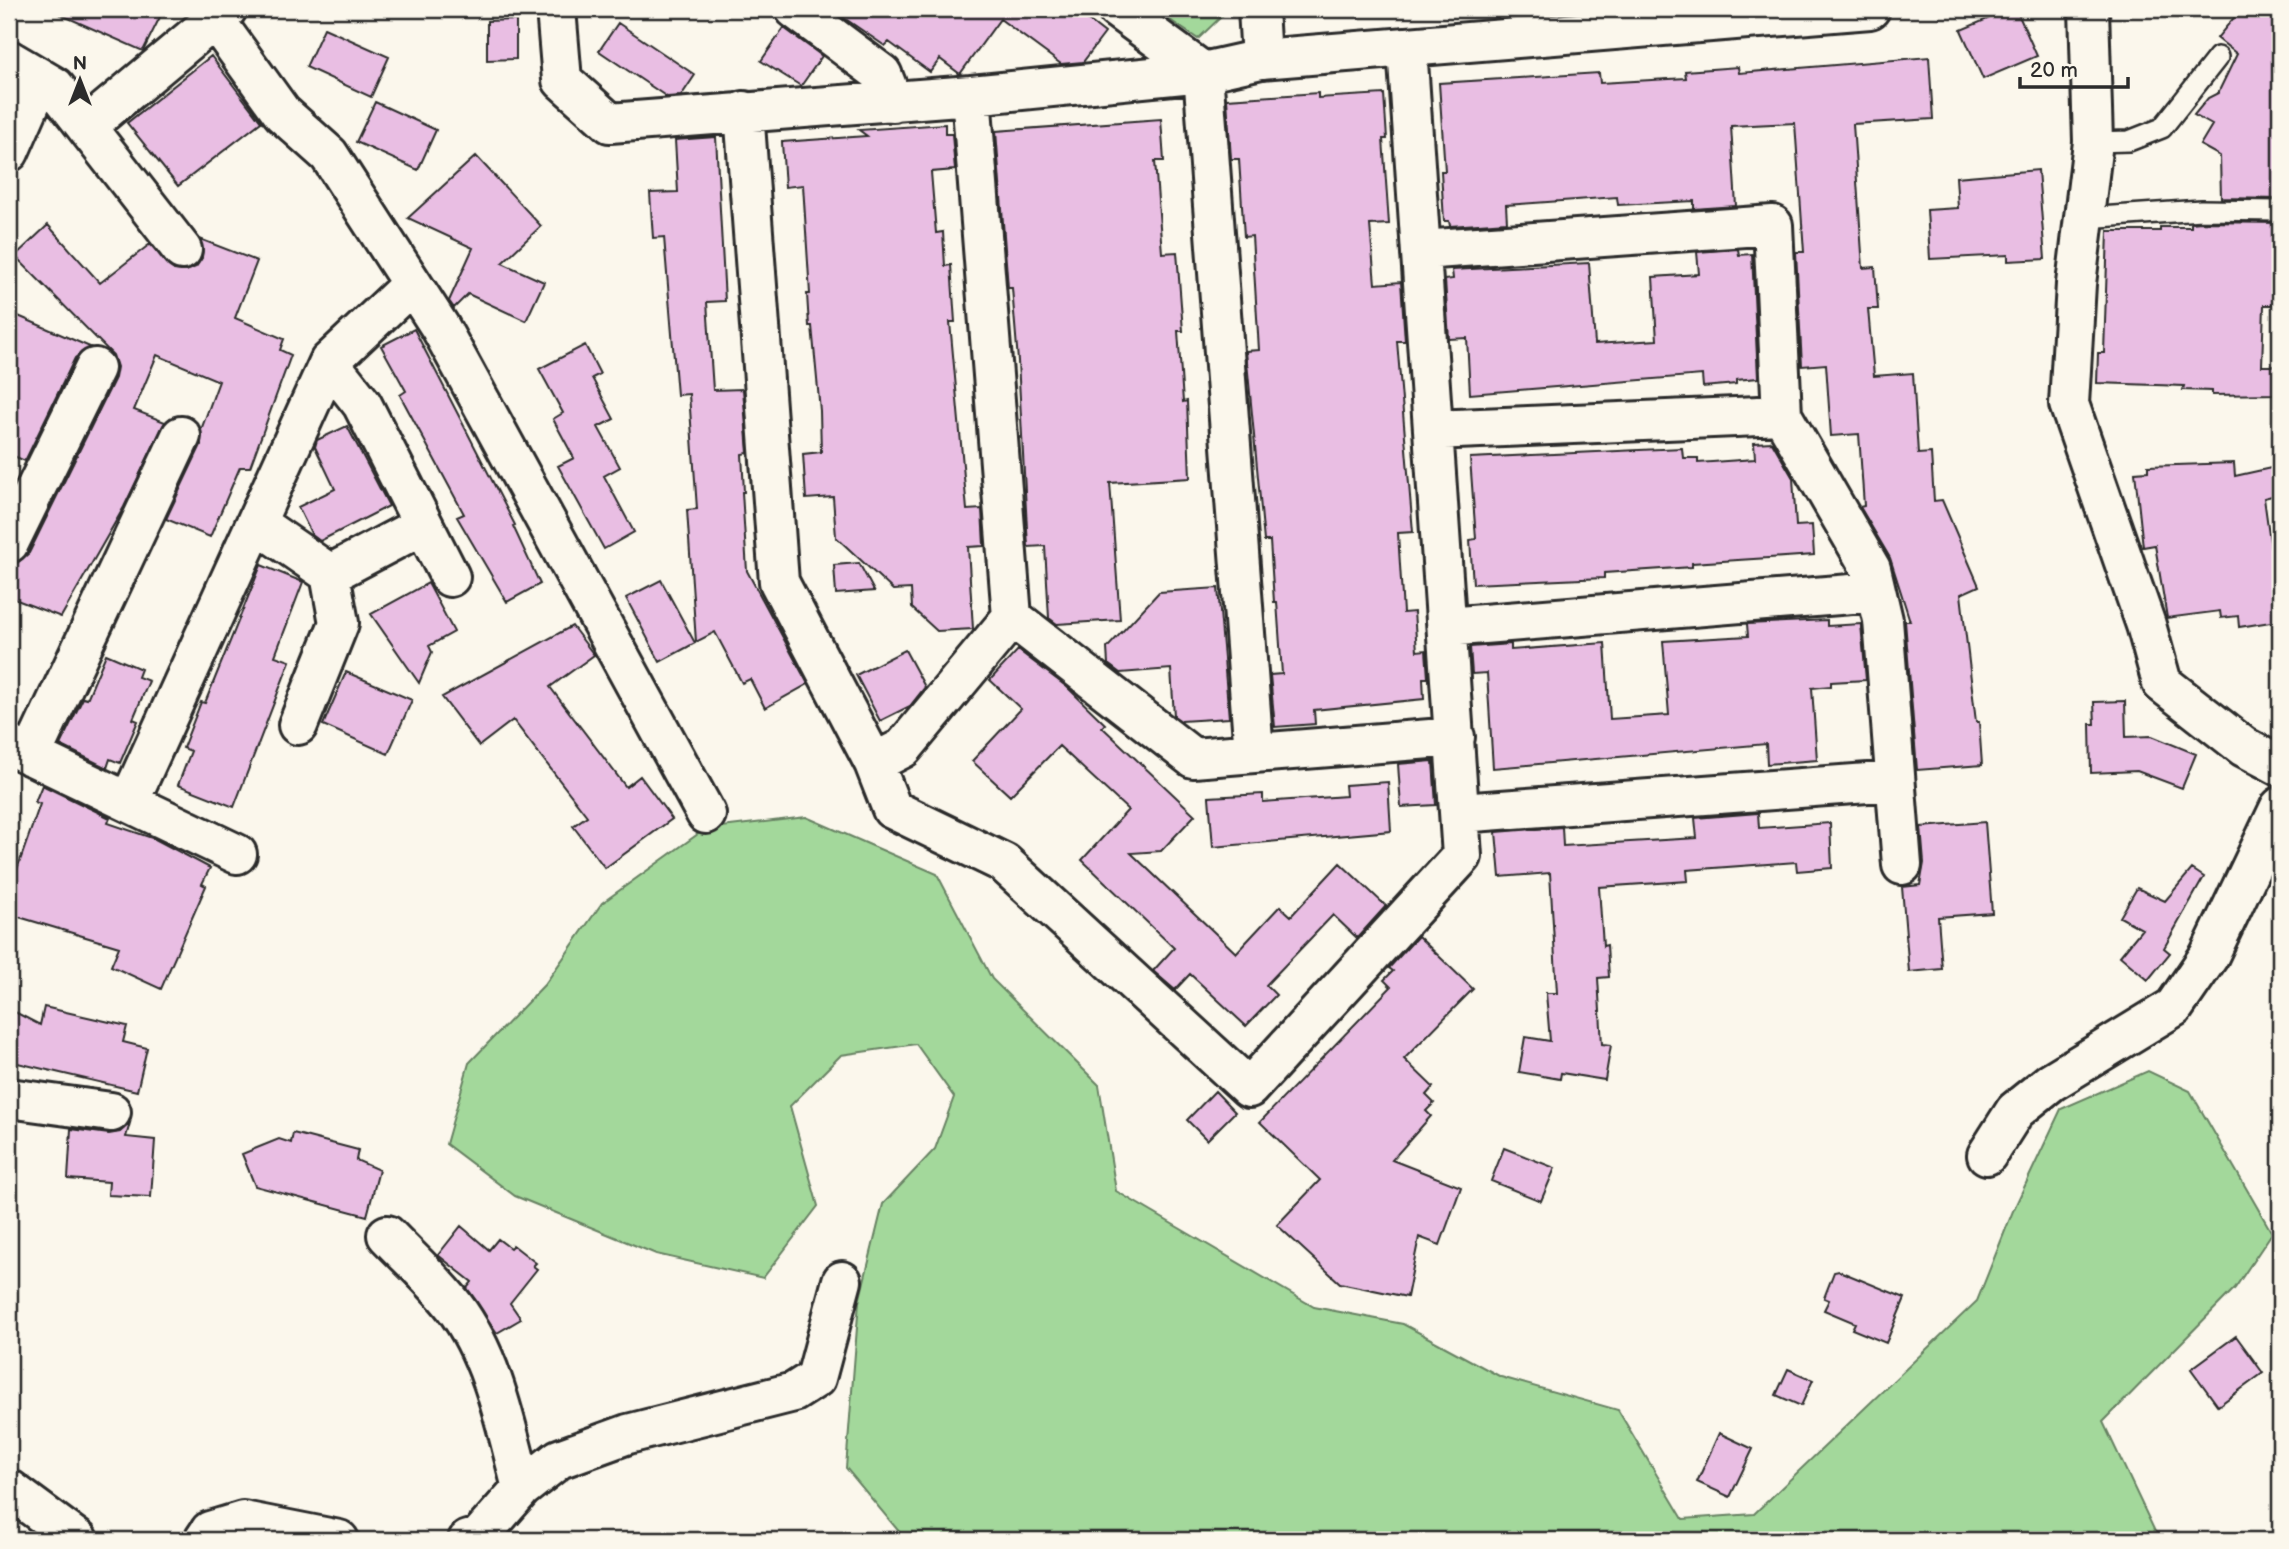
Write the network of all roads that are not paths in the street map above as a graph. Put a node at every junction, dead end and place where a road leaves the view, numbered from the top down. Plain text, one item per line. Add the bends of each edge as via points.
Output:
1 (556, 9) edge
2 (795, 9) edge
3 (1117, 9) edge
4 (1258, 9) edge
5 (1870, 9) edge
6 (2089, 9) edge
7 (221, 14) edge
8 (1407, 47) junction
9 (2218, 57) dead end
10 (1261, 59) junction
11 (25, 70) edge
12 (1203, 72) junction
13 (971, 95) junction
14 (893, 102) junction
15 (744, 111) junction
16 (86, 127) junction
17 (2093, 142) junction
18 (9, 152) edge
19 (2280, 211) edge
20 (2085, 218) junction
21 (182, 250) dead end
22 (1421, 250) junction
23 (412, 284) junction
24 (329, 362) junction
25 (95, 368) dead end
26 (1782, 415) junction
27 (1433, 430) junction
28 (181, 436) dead end
29 (256, 523) junction
30 (423, 524) junction
31 (9, 543) edge
32 (330, 574) junction
33 (450, 578) dead end
34 (1876, 593) junction
35 (1012, 617) junction
36 (1447, 627) junction
37 (298, 725) dead end
38 (1455, 737) junction
39 (20, 751) edge
40 (1254, 753) junction
41 (874, 763) junction
42 (2280, 766) edge
43 (1895, 781) junction
44 (129, 802) junction
45 (2280, 807) edge
46 (1460, 813) junction
47 (706, 814) dead end
48 (237, 854) dead end
49 (1902, 865) dead end
50 (9, 1098) edge
51 (111, 1112) dead end
52 (1987, 1154) dead end
53 (387, 1234) dead end
54 (842, 1281) dead end
55 (522, 1488) junction
56 (9, 1489) edge
57 (78, 1540) edge
58 (204, 1540) edge
59 (340, 1540) edge
60 (468, 1540) edge

1 - 15 street via 562,80 610,123
2 - 14 street via 882,74
3 - 12 street
4 - 10 street
5 - 8 street
6 - 17 street
7 - 16 street
7 - 23 street via 282,113 329,155
8 - 10 street
8 - 22 street
9 - 17 lane via 2162,128 2129,141
10 - 12 street
11 - 16 street via 55,87
11 - 18 street
12 - 13 street
12 - 40 street
13 - 14 street
13 - 35 street
14 - 15 street
15 - 41 street via 779,582
16 - 21 street
17 - 20 street
19 - 20 lane via 2201,210
20 - 42 street via 2068,404 2162,683 2244,747
22 - 26 street via 1773,225
22 - 27 street
23 - 24 street
23 - 47 street via 440,327
24 - 29 street
24 - 30 street via 362,404
25 - 31 street
26 - 27 street
26 - 34 street via 1871,569
27 - 36 street
28 - 39 street
29 - 32 street
29 - 44 street
30 - 32 street
30 - 33 street
32 - 37 street via 339,623
34 - 36 street
34 - 43 street via 1883,620
35 - 40 street via 1193,758
35 - 41 street via 903,748
36 - 38 street
38 - 40 street
38 - 46 street
39 - 44 street
41 - 46 street via 892,809 1004,863 1249,1088 1462,856
43 - 46 street
43 - 49 street
44 - 48 street
45 - 52 street via 2209,956 2174,1007 2051,1082 2015,1111
50 - 51 street
53 - 55 street via 454,1306 480,1349
54 - 55 street via 816,1378 794,1392 628,1434 559,1459
55 - 60 street via 479,1537
56 - 57 street
58 - 59 street via 210,1531 243,1521

